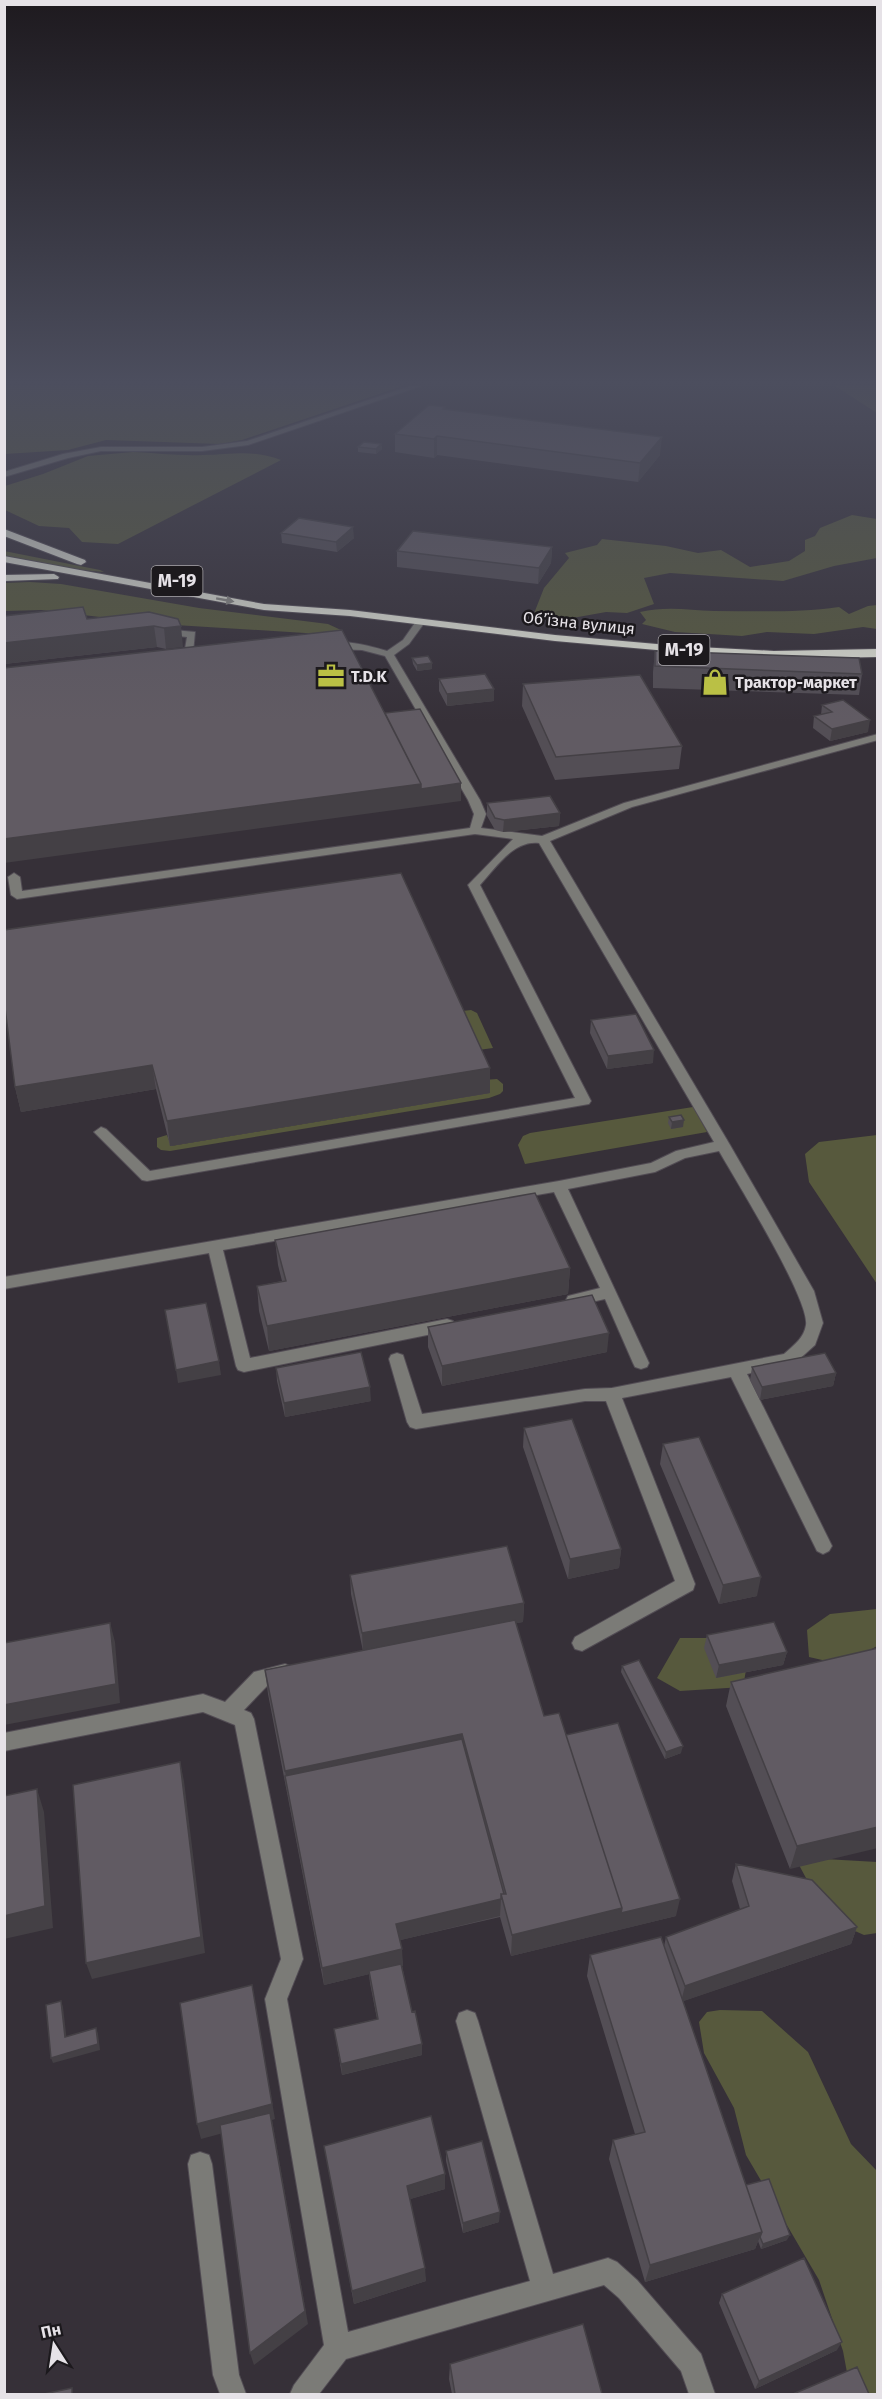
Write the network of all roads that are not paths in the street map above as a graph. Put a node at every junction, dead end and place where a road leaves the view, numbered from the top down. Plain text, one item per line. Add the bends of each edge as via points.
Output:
1 (4, 532) edge
2 (16, 549) dead end
3 (4, 559) edge
4 (81, 562) junction
5 (4, 578) edge
6 (106, 578) junction
7 (350, 613) junction
8 (420, 622) junction
9 (153, 631) edge
10 (319, 648) edge
11 (878, 653) edge
12 (390, 654) junction
13 (163, 655) edge
14 (191, 662) edge
15 (179, 663) edge
16 (878, 737) edge
17 (475, 831) junction
18 (535, 839) junction
19 (14, 877) dead end
20 (101, 1132) dead end
21 (723, 1145) junction
22 (560, 1186) junction
23 (215, 1247) junction
24 (4, 1283) edge
25 (610, 1292) junction
26 (553, 1304) edge
27 (461, 1322) edge
28 (397, 1359) dead end
29 (641, 1363) dead end
30 (737, 1371) junction
31 (612, 1394) junction
32 (823, 1546) dead end
33 (582, 1642) dead end
34 (307, 1669) edge
35 (228, 1713) junction
36 (4, 1743) edge
37 (467, 2021) dead end
38 (200, 2164) dead end
39 (545, 2289) junction
40 (338, 2348) junction
41 (233, 2394) edge
42 (303, 2394) edge
43 (702, 2394) edge

1 - 4 highway
2 - 4 highway, М-19
3 - 6 highway
4 - 7 highway, М-19
5 - 6 highway, М-19
6 -> 7 highway, М-19 via 264,607
7 - 8 highway, Обʼїзна вулиця / М-19
8 - 11 highway, Обʼїзна вулиця / М-19 via 732,653
8 - 12 street via 406,642
9 - 13 street via 192,634 190,651
10 - 12 street via 342,645
12 - 17 street via 474,800 480,814
14 - 15 street
16 - 18 street via 628,805
17 - 18 street
17 - 19 street via 17,895
18 - 20 street via 514,843 474,885 584,1101 147,1176
18 - 21 street
21 - 22 street via 681,1154 655,1167
21 - 30 street via 806,1291 815,1323 809,1341 789,1359
22 - 23 street
22 - 25 street
23 - 24 street
23 - 27 street via 244,1366
25 - 26 street
25 - 29 street
28 - 31 street via 416,1422
30 - 31 street
30 - 32 street
31 - 33 street via 686,1584
34 - 35 street via 261,1678
35 - 36 street via 203,1703
35 - 40 street via 244,1719 292,1959 276,1999
37 - 39 street
38 - 41 street via 226,2375
39 - 40 street
39 - 43 street via 608,2271 692,2362
40 - 42 street

